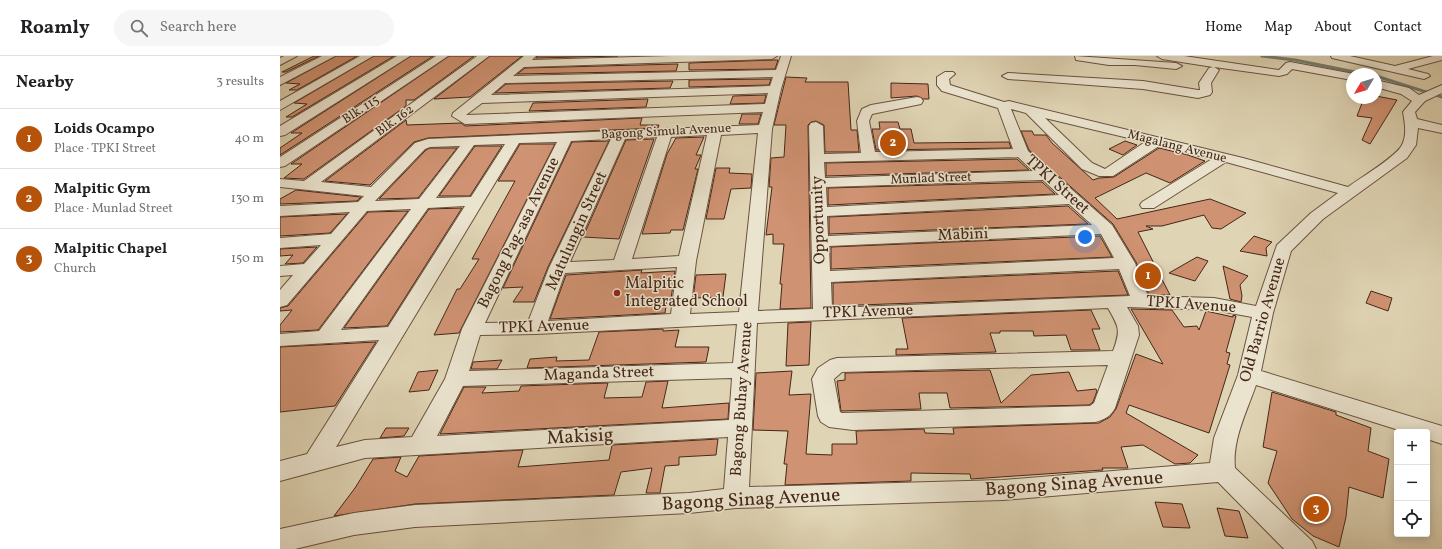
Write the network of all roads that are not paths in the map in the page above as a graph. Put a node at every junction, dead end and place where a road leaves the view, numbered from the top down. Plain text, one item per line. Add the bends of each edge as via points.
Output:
1 (292, 56) edge
2 (330, 56) edge
3 (368, 56) edge
4 (405, 56) edge
5 (443, 56) edge
6 (484, 56) edge
7 (531, 56) edge
8 (772, 56) edge
9 (786, 56) edge
10 (1080, 56) edge
11 (1162, 56) edge
12 (1237, 56) edge
13 (1336, 56) edge
14 (1442, 57) edge
15 (1127, 59) edge
16 (280, 62) edge
17 (1216, 63) edge
18 (520, 64) junction
19 (1290, 65) junction
20 (1392, 68) junction
21 (781, 73) junction
22 (949, 74) dead end
23 (1008, 76) dead end
24 (1346, 76) edge
25 (1424, 76) dead end
26 (500, 80) junction
27 (280, 82) edge
28 (1382, 85) edge
29 (775, 89) junction
30 (1429, 95) edge
31 (478, 100) junction
32 (917, 101) dead end
33 (280, 106) edge
34 (1003, 106) junction
35 (771, 108) junction
36 (1031, 110) junction
37 (1411, 122) junction
38 (816, 126) dead end
39 (765, 129) junction
40 (1442, 129) edge
41 (715, 130) junction
42 (280, 132) edge
43 (666, 132) junction
44 (620, 134) junction
45 (566, 137) junction
46 (514, 140) junction
47 (470, 141) junction
48 (1155, 142) junction
49 (1022, 153) junction
50 (818, 158) junction
51 (869, 158) junction
52 (1223, 158) junction
53 (280, 163) edge
54 (1044, 175) junction
55 (280, 183) edge
56 (818, 183) junction
57 (307, 186) junction
58 (375, 192) junction
59 (1350, 192) junction
60 (1073, 199) junction
61 (475, 201) junction
62 (422, 204) junction
63 (1148, 205) dead end
64 (361, 208) junction
65 (280, 212) edge
66 (820, 212) junction
67 (1106, 229) junction
68 (336, 239) junction
69 (820, 241) junction
70 (280, 243) edge
71 (687, 261) junction
72 (1126, 263) junction
73 (621, 264) junction
74 (558, 268) junction
75 (309, 269) junction
76 (280, 271) edge
77 (821, 277) junction
78 (280, 300) edge
79 (1141, 301) junction
80 (1115, 303) junction
81 (1263, 313) junction
82 (823, 314) junction
83 (748, 317) junction
84 (680, 320) junction
85 (536, 328) junction
86 (472, 329) junction
87 (395, 333) junction
88 (325, 337) junction
89 (280, 340) edge
90 (1121, 358) junction
91 (743, 370) junction
92 (1249, 375) junction
93 (456, 379) junction
94 (740, 428) junction
95 (1442, 435) edge
96 (420, 445) junction
97 (315, 462) junction
98 (280, 471) edge
99 (1223, 472) junction
100 (736, 498) junction
101 (280, 541) edge
102 (1302, 549) edge

1 - 16 street
2 - 27 street
3 - 33 street
4 - 42 street
5 - 53 street, Blk. 115
6 - 57 street, Blk. 162
7 - 18 street
8 - 18 street
9 - 21 street, Bagong Buhay Avenue
10 - 15 street via 1091,60
11 - 17 street
12 - 19 street
13 - 20 street
14 - 20 street
15 - 17 street
17 - 19 street via 1278,73
17 - 23 street via 1205,83 1206,92 1198,94 1143,85
18 - 26 street
19 - 24 street
20 - 25 street
21 - 26 street
21 - 29 street, Bagong Buhay Avenue
22 - 34 street, Magalang Avenue via 943,77 946,88
26 - 31 street
28 - 30 street via 1405,92
29 - 31 street
29 - 35 street, Bagong Buhay Avenue
30 - 37 street, Old Barrio Avenue via 1409,112
31 - 35 street via 458,116 460,119
32 - 51 street via 866,112 863,121
34 - 36 street, Magalang Avenue
34 - 49 street, TPKI Street
35 - 39 street, Bagong Buhay Avenue
36 - 48 street, Magalang Avenue
36 - 48 street via 1087,166 1100,173 1108,173
37 - 40 street
37 - 59 street, Old Barrio Avenue via 1410,146 1402,155
38 - 50 street, Opportunity
39 - 41 street, Bagong Simula Avenue
39 - 83 street, Bagong Buhay Avenue
41 - 43 street, Bagong Simula Avenue
41 - 71 street
43 - 44 street, Bagong Simula Avenue
43 - 73 street
44 - 45 street, Bagong Simula Avenue
44 - 74 street, Matulungin Street
45 - 46 street, Bagong Simula Avenue
45 - 86 street, Bagong Pag-asa Avenue
46 - 47 street, Bagong Simula Avenue
46 - 61 street
47 - 58 street, Bagong Simula Avenue via 428,143 420,146
47 - 62 street
48 - 52 street, Magalang Avenue
49 - 51 street
49 - 54 street, TPKI Street
50 - 51 street
50 - 56 street, Opportunity
52 - 59 street, Magalang Avenue
52 - 63 street
54 - 56 street, Munlad Street
54 - 60 street, TPKI Street
55 - 57 street
56 - 66 street, Opportunity
57 - 58 street
58 - 64 street, Bagong Simula Avenue
59 - 81 street, Old Barrio Avenue via 1317,216 1283,249
60 - 66 street
60 - 67 street, TPKI Street
61 - 62 street
61 - 87 street
62 - 64 street
62 - 88 street
64 - 65 street
64 - 68 street, Bagong Simula Avenue
66 - 69 street, Opportunity
67 - 69 street, Mabini
67 - 72 street, TPKI Street
68 - 70 street
68 - 75 street, Bagong Simula Avenue
69 - 77 street, Opportunity
71 - 73 street
71 - 84 street
72 - 77 street
72 - 79 street, TPKI Street
73 - 74 street
74 - 85 street, Matulungin Street
75 - 76 street
75 - 78 street, Bagong Simula Avenue
77 - 82 street, Opportunity
79 - 80 street, TPKI Avenue
79 - 81 street, TPKI Avenue via 1214,304
80 - 82 street, TPKI Avenue
80 - 90 street via 1128,326 1129,335
81 - 92 street, Old Barrio Avenue
82 - 83 street, TPKI Avenue
83 - 84 street, TPKI Avenue
83 - 91 street, Bagong Buhay Avenue
84 - 85 street, TPKI Avenue
85 - 86 street, TPKI Avenue
86 - 93 street, Bagong Pag-asa Avenue
87 - 88 street
87 - 97 street
88 - 89 street
90 - 90 street via 1104,408 1095,414 837,421 829,416 823,379 826,373 836,366
91 - 93 street, Maganda Street
91 - 94 street, Bagong Buhay Avenue
92 - 95 street
92 - 99 street, Old Barrio Avenue via 1226,438
93 - 96 street, Bagong Pag-asa Avenue
94 - 96 street, Makisig
94 - 100 street, Bagong Buhay Avenue
96 - 97 street, Makisig via 365,449
97 - 98 street, Makisig
99 - 100 street, Bagong Sinag Avenue via 1003,490
99 - 102 street
100 - 101 street, Bagong Sinag Avenue via 689,504 415,516 354,524

